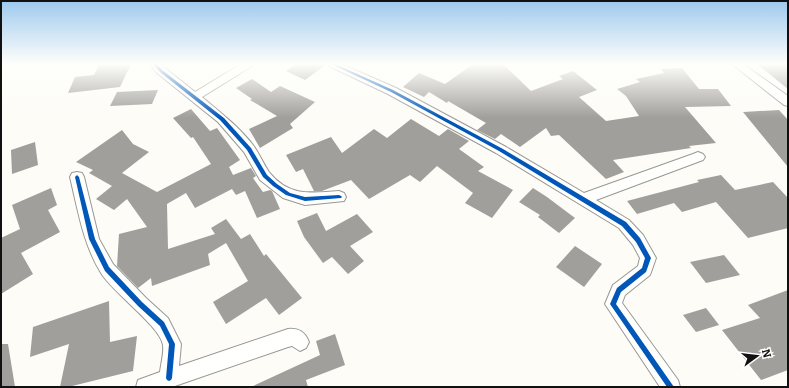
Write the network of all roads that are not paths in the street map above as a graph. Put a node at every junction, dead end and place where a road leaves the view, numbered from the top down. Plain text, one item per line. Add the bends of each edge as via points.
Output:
1 (175, 82) edge
2 (218, 82) edge
3 (374, 82) edge
4 (761, 82) edge
5 (194, 97) junction
6 (788, 102) edge
7 (698, 158) dead end
8 (77, 177) dead end
9 (339, 197) dead end
10 (584, 198) junction
11 (300, 342) dead end
12 (169, 378) junction
13 (145, 387) edge
14 (671, 387) edge

1 - 5 street
2 - 5 street
3 - 10 street
4 - 6 street
5 - 9 street via 222,119 248,149 265,176 288,194 306,199
7 - 10 street
8 - 12 street via 92,239 107,269 162,324 172,344
10 - 14 street via 624,224 638,240 648,258 644,270 619,290 613,304
11 - 12 street via 294,337 288,338
12 - 13 street

